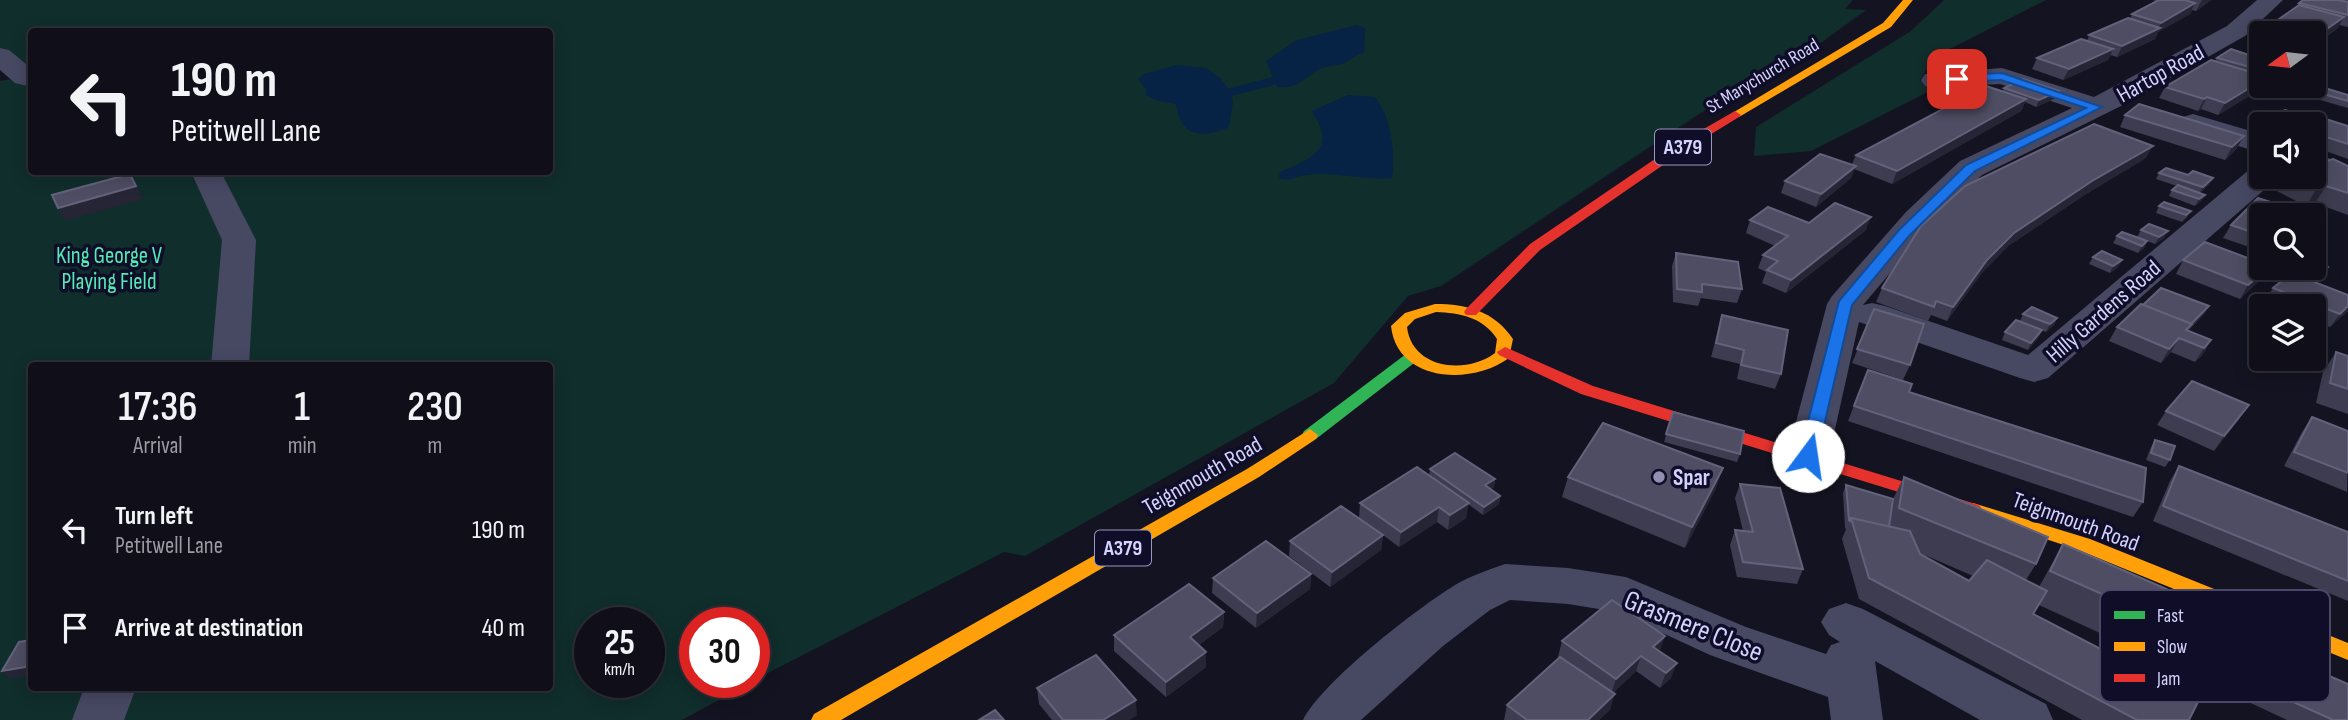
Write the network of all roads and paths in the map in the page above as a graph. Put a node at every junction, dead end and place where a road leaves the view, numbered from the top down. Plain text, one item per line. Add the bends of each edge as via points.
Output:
1 (1908, 0) edge
2 (2271, 0) edge
3 (0, 56) edge
4 (28, 78) edge
5 (1935, 80) dead end
6 (2104, 103) junction
7 (2249, 140) edge
8 (2326, 167) edge
9 (207, 175) edge
10 (2348, 176) edge
11 (2249, 186) edge
12 (1845, 304) junction
13 (1472, 312) junction
14 (1505, 352) junction
15 (1412, 358) junction
16 (230, 362) edge
17 (1808, 456) junction
18 (2196, 590) edge
19 (2330, 645) edge
20 (2348, 652) edge
21 (109, 691) edge
22 (1854, 702) edge
23 (98, 720) edge
24 (822, 720) edge
25 (1329, 720) edge
26 (2027, 720) edge

1 - 13 main road, St Marychurch Road / A379 via 1887,25 1678,149 1535,247
2 - 6 street, Hartop Road via 2236,31
3 - 4 street
5 - 6 street via 2002,76
6 - 7 street via 2156,112
6 - 12 street, Hartop Road via 1971,168 1904,233
8 - 10 street
9 - 16 street via 239,240
11 - 12 street, Hilly Gardens Road via 2034,370
12 - 17 street, Hartop Road
13 - 14 main road via 1503,334
13 - 15 main road via 1435,308 1406,317 1396,336
14 - 15 main road via 1489,366 1458,372
14 - 17 main road, Teignmouth Road via 1587,390
15 - 24 main road, Teignmouth Road / A379 via 1308,439 1253,473
17 - 18 main road, Teignmouth Road via 2083,544
19 - 20 main road, Teignmouth Road
21 - 23 street
22 - 25 street, Grasmere Close via 1626,595 1505,582 1473,597 1426,632
22 - 26 street via 1846,622

